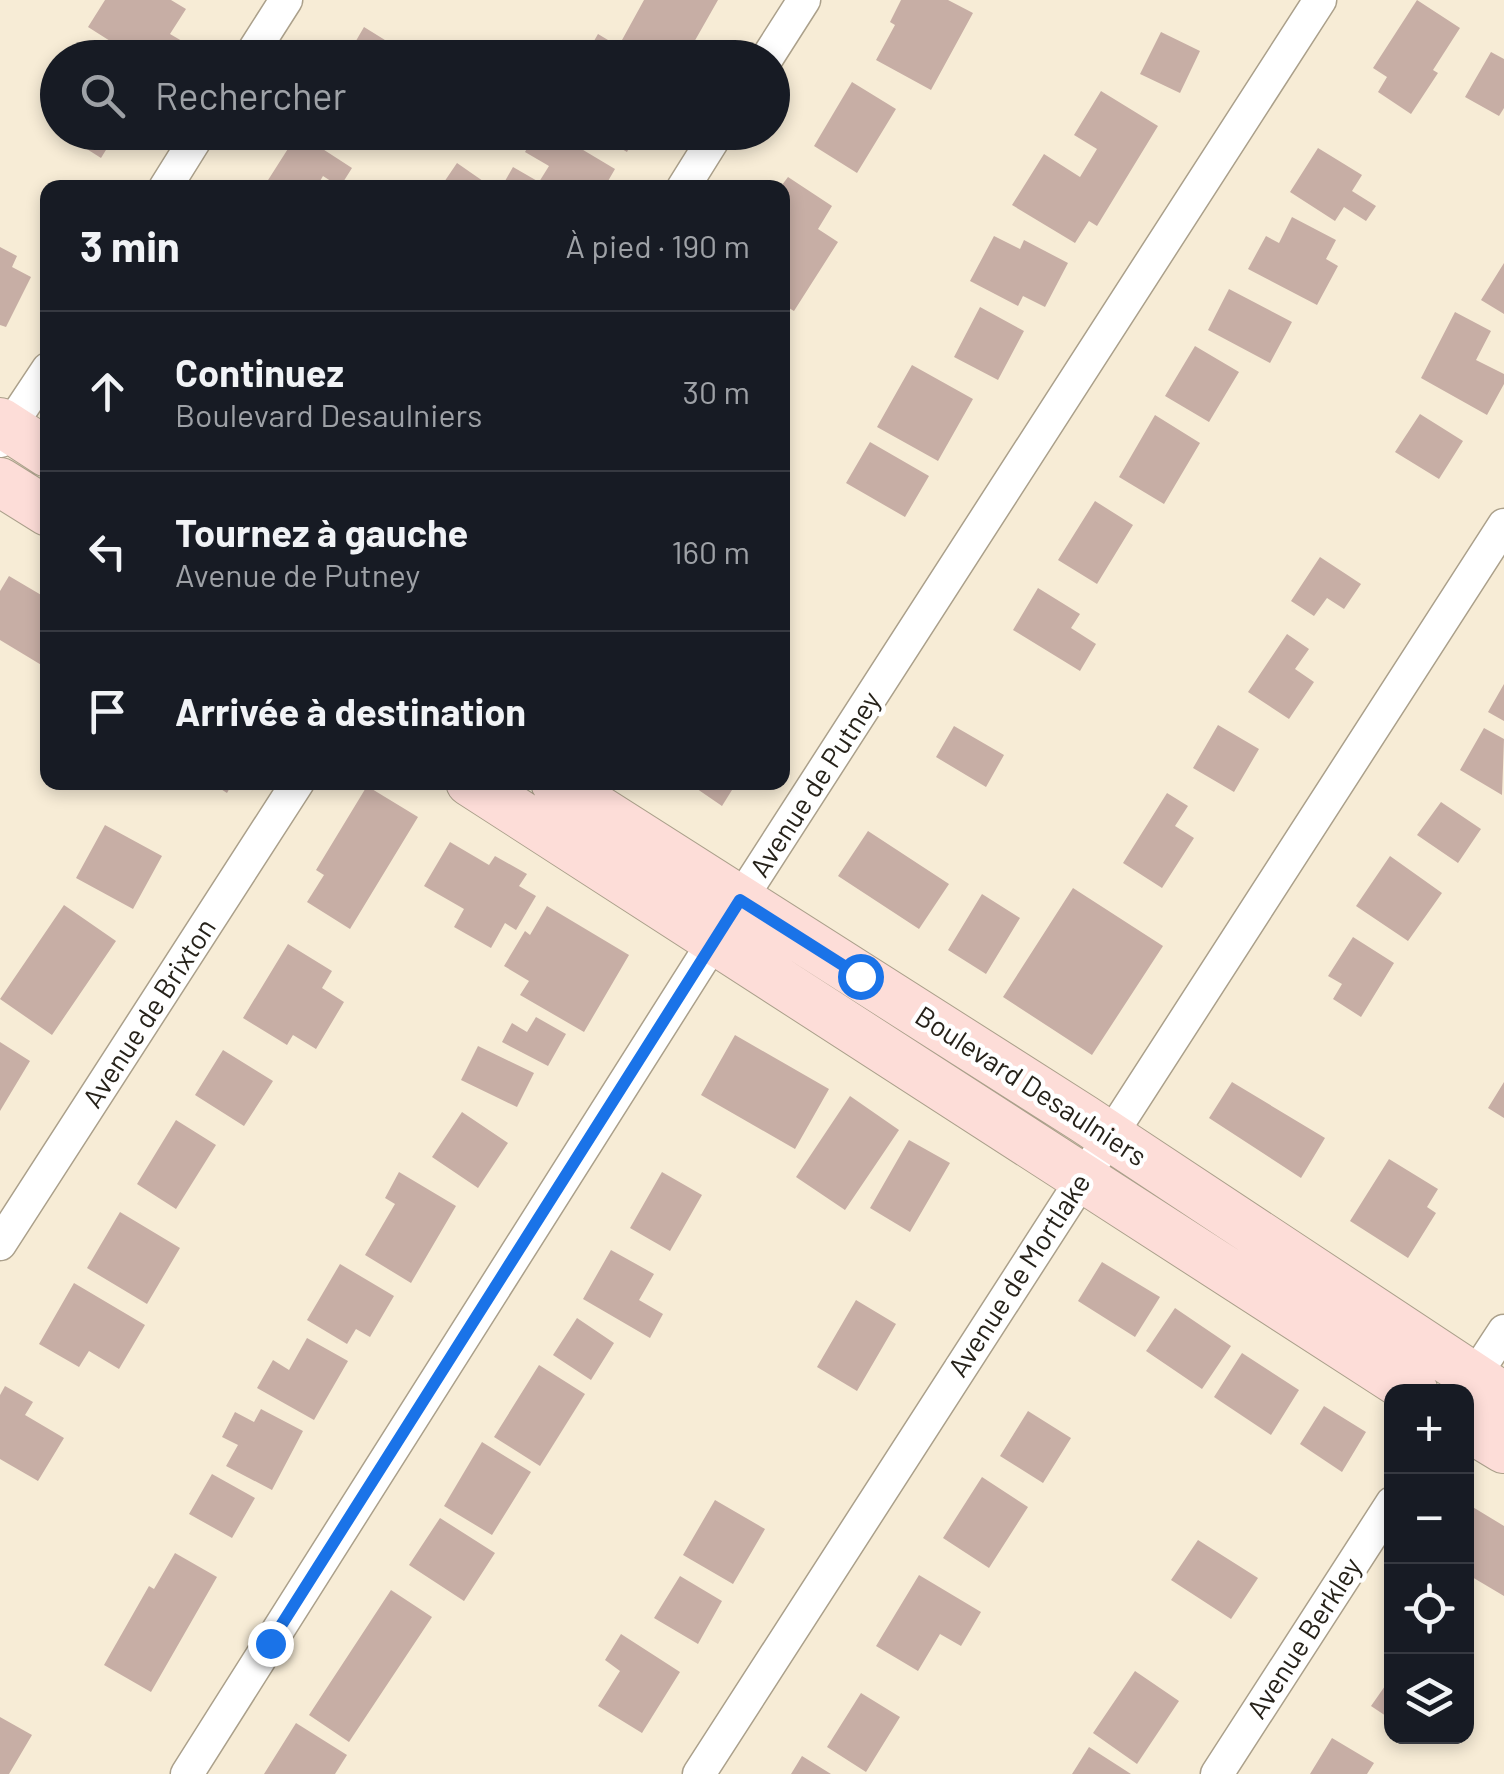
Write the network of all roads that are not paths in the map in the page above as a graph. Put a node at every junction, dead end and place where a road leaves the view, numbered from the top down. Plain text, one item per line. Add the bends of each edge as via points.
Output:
1 (286, 0) edge
2 (804, 0) edge
3 (1320, 0) edge
4 (260, 40) edge
5 (778, 40) edge
6 (188, 150) edge
7 (707, 150) edge
8 (169, 180) edge
9 (688, 180) edge
10 (40, 380) edge
11 (3, 430) edge
12 (40, 449) edge
13 (0, 482) edge
14 (40, 507) edge
15 (1504, 525) edge
16 (293, 790) edge
17 (485, 790) edge
18 (565, 790) edge
19 (728, 920) junction
20 (1109, 1136) junction
21 (1082, 1176) junction
22 (0, 1244) edge
23 (1504, 1331) edge
24 (1402, 1384) edge
25 (1480, 1388) edge
26 (1474, 1431) edge
27 (1504, 1450) edge
28 (1384, 1515) edge
29 (187, 1774) edge
30 (698, 1774) edge
31 (1217, 1774) edge

1 - 4 street
2 - 5 street
3 - 19 street, Avenue de Putney
6 - 8 street
7 - 9 street
10 - 11 street
11 - 12 street
13 - 14 street
15 - 20 street, Avenue de Mortlake
16 - 22 street, Avenue de Brixton
17 - 19 street, Boulevard Desaulniers
18 - 19 street, Boulevard Desaulniers
19 - 20 street, Boulevard Desaulniers
19 - 21 street, Boulevard Desaulniers
19 - 29 street, Avenue de Putney
20 - 21 street, Avenue de Mortlake
20 - 25 street, Boulevard Desaulniers
21 - 24 street, Boulevard Desaulniers
21 - 30 street, Avenue de Mortlake
23 - 25 street
26 - 27 street
28 - 31 street, Avenue Berkley

